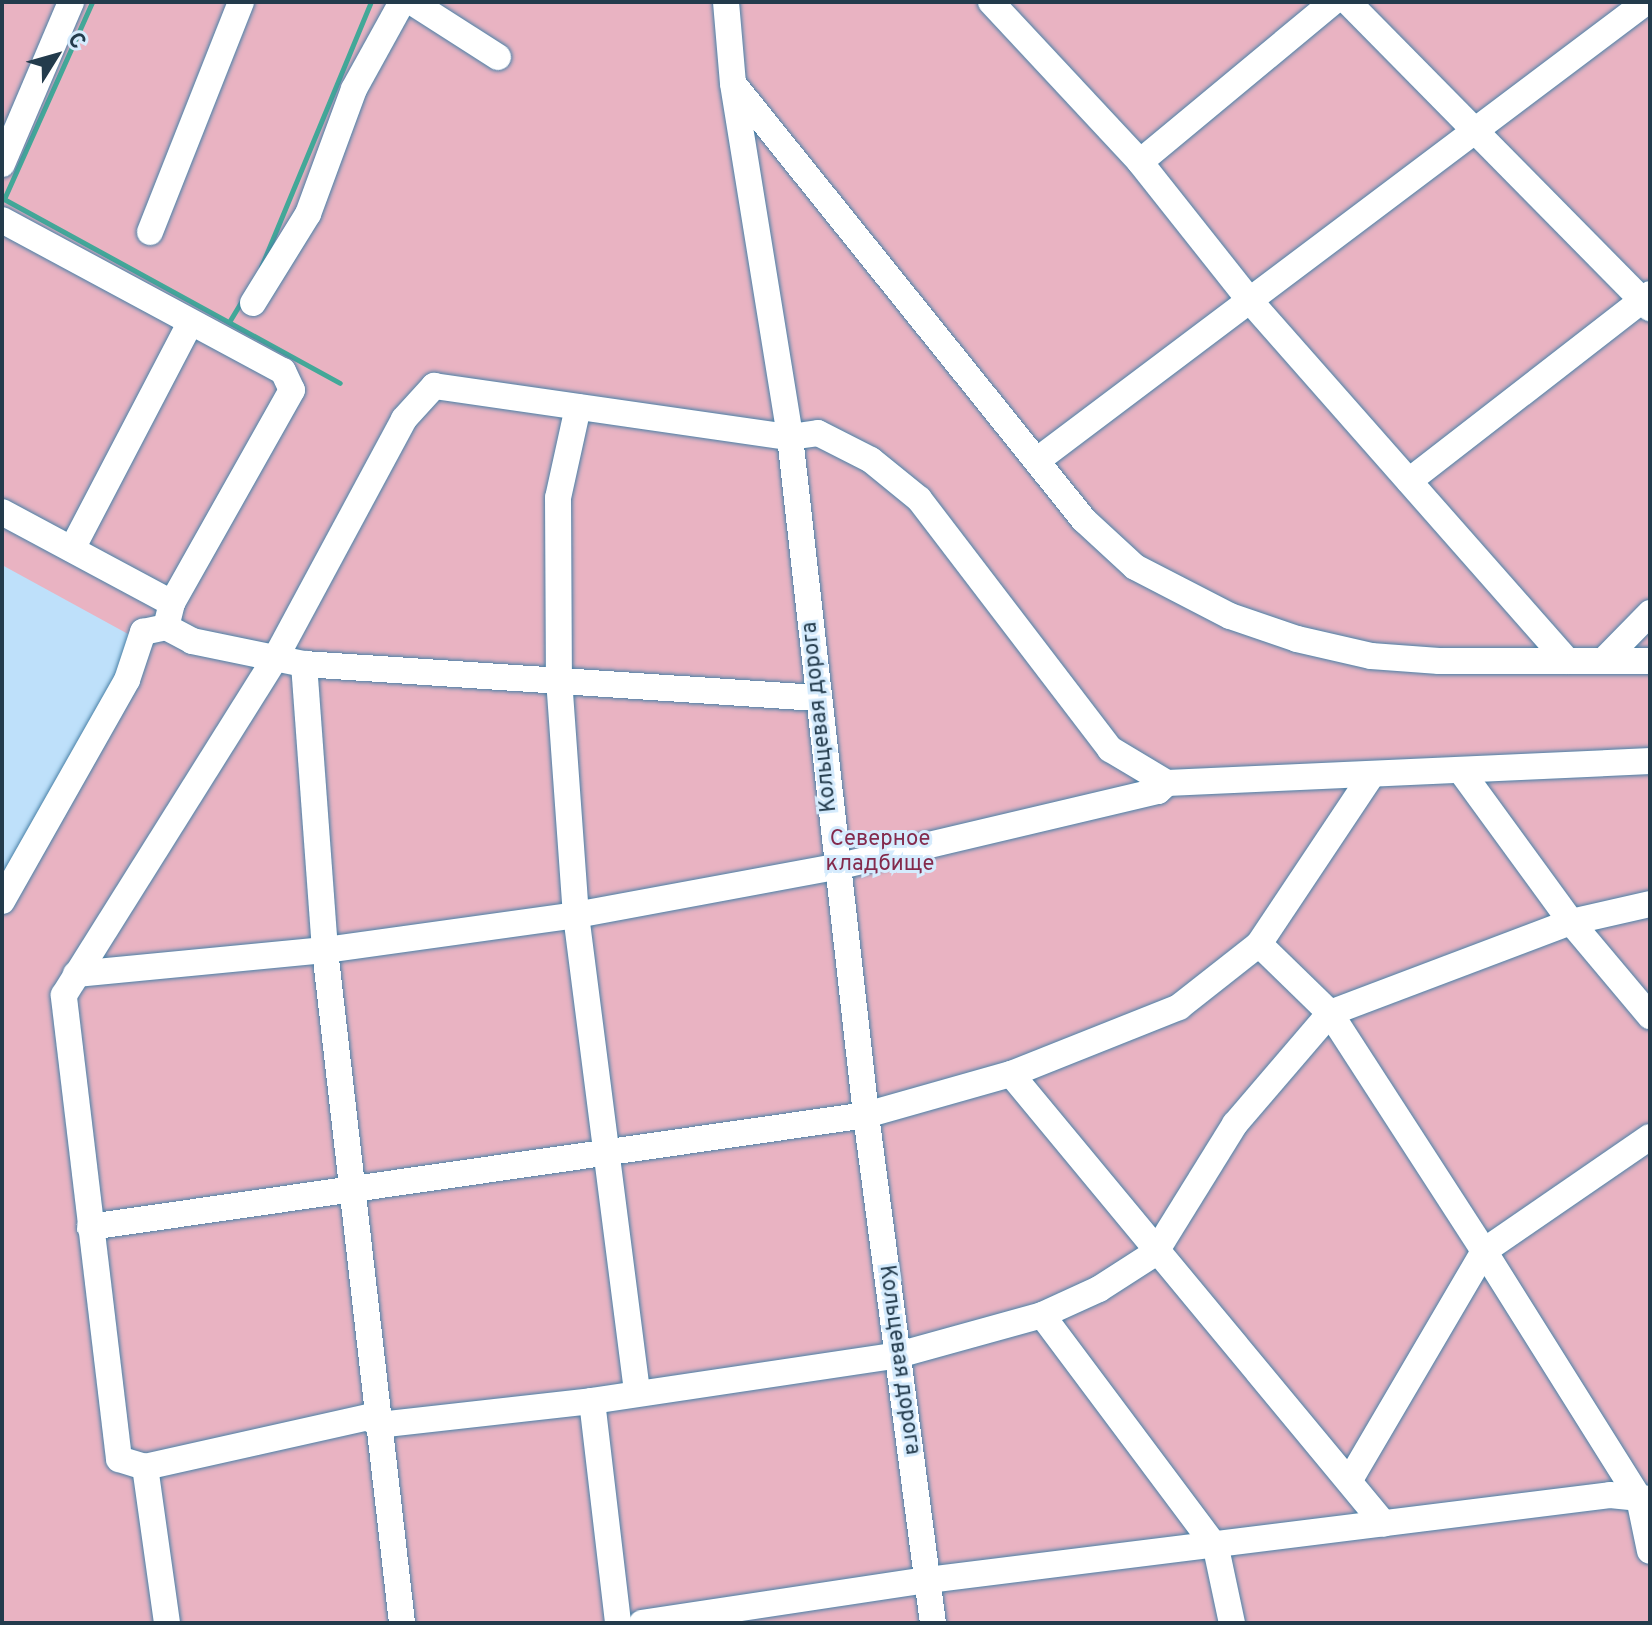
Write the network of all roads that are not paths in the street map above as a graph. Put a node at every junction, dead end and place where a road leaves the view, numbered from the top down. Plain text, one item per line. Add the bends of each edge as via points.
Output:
1 (71, 2) edge
2 (241, 2) edge
3 (402, 2) edge
4 (412, 2) edge
5 (726, 2) edge
6 (991, 2) edge
7 (1333, 2) edge
8 (1348, 2) edge
9 (1646, 2) edge
10 (498, 57) dead end
11 (733, 84) junction
12 (1474, 133) junction
13 (1140, 162) junction
14 (2, 164) edge
15 (4, 226) edge
16 (150, 232) dead end
17 (1647, 301) edge
18 (1251, 302) junction
19 (253, 303) dead end
20 (190, 323) junction
21 (578, 407) junction
22 (790, 437) junction
23 (1039, 459) junction
24 (1409, 481) junction
25 (2, 512) edge
26 (72, 549) junction
27 (1650, 613) edge
28 (169, 615) junction
29 (276, 657) junction
30 (1606, 658) junction
31 (1567, 661) junction
32 (1650, 661) edge
33 (304, 664) junction
34 (559, 679) junction
35 (817, 698) junction
36 (1650, 761) edge
37 (1461, 771) junction
38 (1371, 776) junction
39 (1167, 783) junction
40 (836, 867) junction
41 (2, 901) edge
42 (1650, 904) edge
43 (576, 915) junction
44 (1571, 922) junction
45 (1259, 944) junction
46 (325, 950) junction
47 (76, 974) junction
48 (1330, 1013) junction
49 (1650, 1016) edge
50 (1011, 1074) junction
51 (866, 1115) junction
52 (1650, 1137) edge
53 (607, 1152) junction
54 (354, 1191) junction
55 (90, 1227) junction
56 (1484, 1251) junction
57 (1155, 1253) junction
58 (1042, 1315) junction
59 (898, 1355) junction
60 (637, 1391) junction
61 (592, 1401) junction
62 (379, 1425) junction
63 (145, 1467) junction
64 (1351, 1478) junction
65 (1644, 1498) edge
66 (1384, 1524) junction
67 (1216, 1548) junction
68 (1650, 1551) edge
69 (928, 1580) junction
70 (167, 1623) edge
71 (402, 1623) edge
72 (618, 1623) edge
73 (642, 1623) edge
74 (933, 1623) edge
75 (1232, 1623) edge

1 - 14 lane
2 - 16 lane
3 - 19 lane via 354,89 308,214
4 - 10 lane
5 - 11 lane, Кольцевая дорога
6 - 13 lane
7 - 13 lane
8 - 12 lane
9 - 12 lane
11 - 22 lane, Кольцевая дорога
11 - 23 lane
12 - 17 lane
12 - 18 lane
13 - 18 lane
15 - 20 lane
17 - 24 lane
18 - 23 lane
18 - 24 lane
20 - 26 lane
20 - 28 lane via 283,371 292,390
21 - 22 lane
21 - 29 lane via 434,386 404,419
21 - 34 lane via 558,498
22 - 35 lane, Кольцевая дорога
22 - 39 lane via 818,433 871,460 919,499 1080,715 1110,749
23 - 31 lane via 1120,558 1166,587 1230,616 1371,656
24 - 31 lane
25 - 26 lane
26 - 28 lane
27 - 30 lane
28 - 29 lane via 192,641
28 - 41 lane via 143,632 127,680
29 - 33 lane
29 - 47 lane
30 - 31 lane
30 - 32 lane
33 - 34 lane
33 - 46 lane
34 - 35 lane
34 - 43 lane
35 - 40 lane, Кольцевая дорога
36 - 37 lane
37 - 38 lane
37 - 44 lane
38 - 39 lane
38 - 45 lane
39 - 40 lane via 1158,791
40 - 43 lane
40 - 51 lane, Кольцевая дорога
42 - 44 lane
43 - 46 lane
43 - 53 lane
44 - 48 lane
44 - 49 lane
45 - 48 lane
45 - 50 lane via 1179,1007
46 - 47 lane
46 - 54 lane
47 - 55 lane via 64,995
48 - 56 lane
48 - 57 lane via 1235,1124
50 - 51 lane
50 - 57 lane
51 - 53 lane
51 - 59 lane, Кольцевая дорога
52 - 56 lane
53 - 54 lane
53 - 60 lane
54 - 55 lane
54 - 62 lane
55 - 63 lane via 119,1459
56 - 64 lane
56 - 65 lane
57 - 58 lane via 1099,1289
57 - 64 lane
58 - 59 lane
58 - 67 lane
59 - 60 lane
59 - 69 lane, Кольцевая дорога
60 - 61 lane
61 - 62 lane
61 - 72 lane
62 - 63 lane via 368,1417
62 - 71 lane
63 - 70 lane
64 - 66 lane
65 - 66 lane via 1610,1495
65 - 68 lane
66 - 67 lane
67 - 69 lane
67 - 75 lane
69 - 73 lane
69 - 74 lane, Кольцевая дорога

